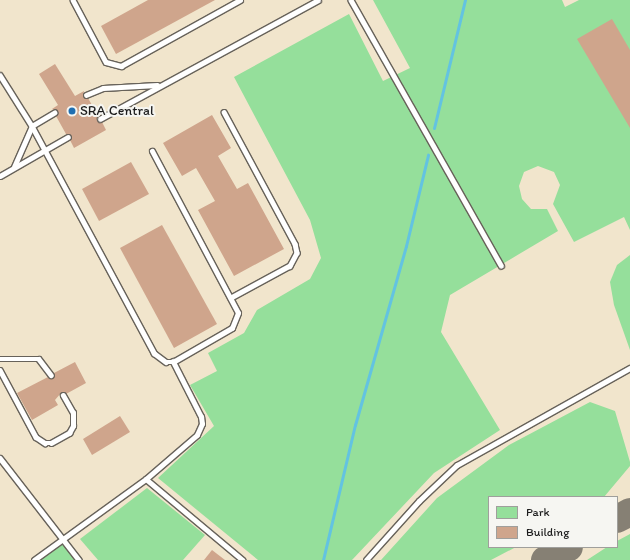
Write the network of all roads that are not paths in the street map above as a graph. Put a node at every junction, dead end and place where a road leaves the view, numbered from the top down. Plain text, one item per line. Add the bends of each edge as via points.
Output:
1 (73, 0) edge
2 (240, 0) edge
3 (318, 0) edge
4 (351, 0) edge
5 (0, 75) edge
6 (159, 85) junction
7 (86, 95) dead end
8 (224, 112) dead end
9 (54, 113) dead end
10 (100, 119) dead end
11 (32, 126) junction
12 (68, 137) dead end
13 (45, 150) junction
14 (152, 151) dead end
15 (14, 167) junction
16 (0, 176) edge
17 (501, 265) dead end
18 (231, 298) junction
19 (0, 359) edge
20 (173, 362) junction
21 (630, 368) edge
22 (0, 370) edge
23 (51, 375) dead end
24 (63, 396) dead end
25 (0, 458) edge
26 (146, 479) junction
27 (61, 539) junction
28 (34, 560) edge
29 (79, 560) edge
30 (243, 560) edge
31 (366, 560) edge

1 - 2 lane via 106,62 121,66
3 - 6 lane
4 - 17 lane
5 - 11 lane
6 - 7 lane via 103,88
6 - 10 lane
8 - 18 lane via 295,244 297,253 290,266
9 - 11 lane
11 - 13 lane
11 - 15 lane
12 - 13 lane
13 - 15 lane
13 - 20 lane via 154,353 166,362
14 - 18 lane
15 - 16 lane
18 - 20 lane via 238,313 232,328
19 - 23 lane via 39,359
20 - 26 lane via 201,417 202,424 197,435
21 - 31 lane via 458,465 419,501
22 - 24 lane via 36,437 45,443 51,443 69,433 73,426 73,413
25 - 27 lane
26 - 27 lane
26 - 30 lane
27 - 28 lane
27 - 29 lane

